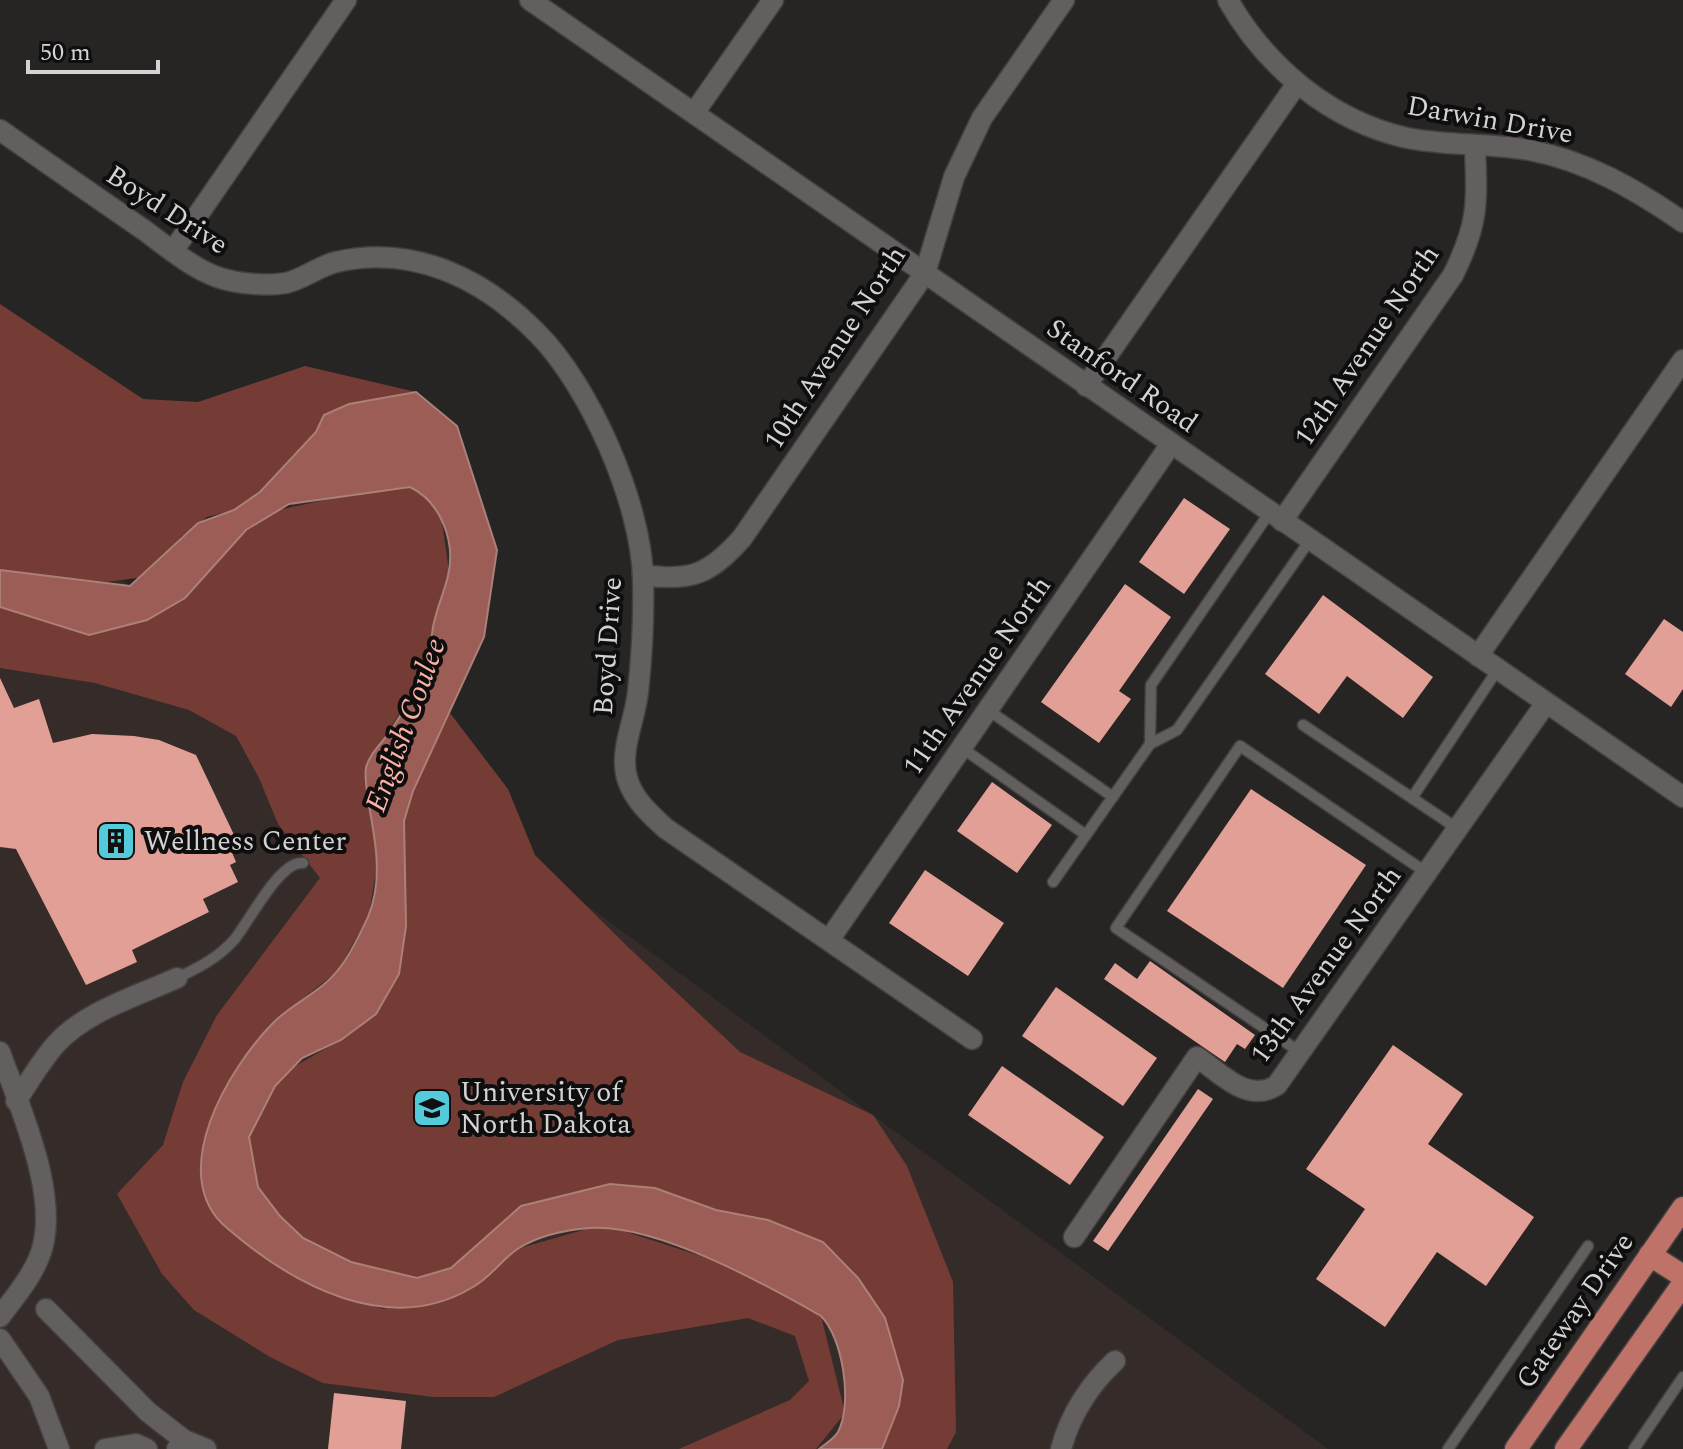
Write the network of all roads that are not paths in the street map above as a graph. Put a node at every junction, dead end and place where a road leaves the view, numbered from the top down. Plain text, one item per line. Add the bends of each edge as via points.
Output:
1 (346, 0) edge
2 (530, 0) edge
3 (773, 0) edge
4 (1064, 0) edge
5 (1228, 0) edge
6 (1296, 85) junction
7 (694, 113) junction
8 (0, 130) edge
9 (1475, 146) junction
10 (1683, 222) edge
11 (173, 251) junction
12 (925, 273) junction
13 (1683, 360) edge
14 (1086, 386) junction
15 (1171, 444) junction
16 (1276, 516) junction
17 (1310, 540) junction
18 (643, 575) junction
19 (1478, 656) junction
20 (1498, 669) junction
21 (1546, 703) junction
22 (988, 710) junction
23 (1303, 725) dead end
24 (1150, 744) junction
25 (962, 748) junction
26 (1113, 797) junction
27 (1683, 797) edge
28 (1412, 798) junction
29 (1458, 829) junction
30 (1086, 835) junction
31 (303, 863) dead end
32 (1427, 873) junction
33 (1053, 882) dead end
34 (829, 940) junction
35 (177, 978) joint
36 (972, 1039) dead end
37 (0, 1052) edge
38 (1300, 1052) junction
39 (16, 1101) junction
40 (1683, 1208) edge
41 (1074, 1237) dead end
42 (1588, 1246) dead end
43 (1650, 1255) junction
44 (1683, 1276) edge
45 (1683, 1284) edge
46 (46, 1309) dead end
47 (0, 1317) edge
48 (0, 1339) edge
49 (1115, 1361) dead end
50 (1683, 1377) edge
51 (180, 1444) edge
52 (59, 1449) edge
53 (105, 1449) edge
54 (147, 1449) edge
55 (206, 1449) edge
56 (1061, 1449) edge
57 (1448, 1449) edge
58 (1516, 1449) edge
59 (1566, 1449) edge
60 (1634, 1449) edge

1 - 11 street
2 - 7 street, Stanford Road
3 - 7 street
4 - 12 street, 10th Avenue North via 982,118 954,177
5 - 6 street, Darwin Drive via 1243,26
6 - 9 street, Darwin Drive via 1339,112 1406,137
6 - 14 street
7 - 12 street, Stanford Road
8 - 11 street, Boyd Drive
9 - 10 street, Darwin Drive via 1529,150 1577,164 1628,184
9 - 16 street, 12th Avenue North via 1472,236 1453,275
11 - 18 street, Boyd Drive via 214,275 252,284 287,283 335,262 406,260 447,268 494,294 539,334 583,395 614,452
12 - 14 street, Stanford Road
12 - 18 street, 10th Avenue North via 724,559 698,575
13 - 19 street
14 - 15 street, Stanford Road
15 - 16 street, Stanford Road
15 - 22 street, 11th Avenue North
16 - 17 street, Stanford Road
16 - 24 lane via 1151,685
17 - 19 street, Stanford Road
17 - 24 lane via 1177,730
18 - 34 street, Boyd Drive via 638,693 626,749 627,779 640,803 665,828
19 - 20 street, Stanford Road
20 - 21 street, Stanford Road
20 - 28 lane
21 - 27 street, Stanford Road
21 - 29 street, 13th Avenue North
22 - 25 street, 11th Avenue North
22 - 26 lane
23 - 28 lane
24 - 26 lane
25 - 30 lane
25 - 34 street, 11th Avenue North
26 - 30 lane
28 - 29 lane
29 - 32 street, 13th Avenue North
30 - 33 lane
31 - 35 lane via 293,863 281,873 219,955
32 - 38 street, 13th Avenue North
32 - 38 lane via 1240,746 1116,928
34 - 36 street, Boyd Drive
35 - 39 street via 72,1031 57,1043
37 - 39 street
38 - 41 street, 13th Avenue North via 1277,1085 1264,1093 1250,1093 1197,1057
39 - 47 street via 48,1217 39,1260
40 - 43 highway, Gateway Drive
42 - 57 lane
43 - 44 highway
43 - 58 highway, Gateway Drive
45 - 59 highway
46 - 51 street
48 - 52 street via 39,1396
49 - 56 street via 1088,1392
50 - 60 lane
51 - 55 street
53 - 54 street via 136,1444

